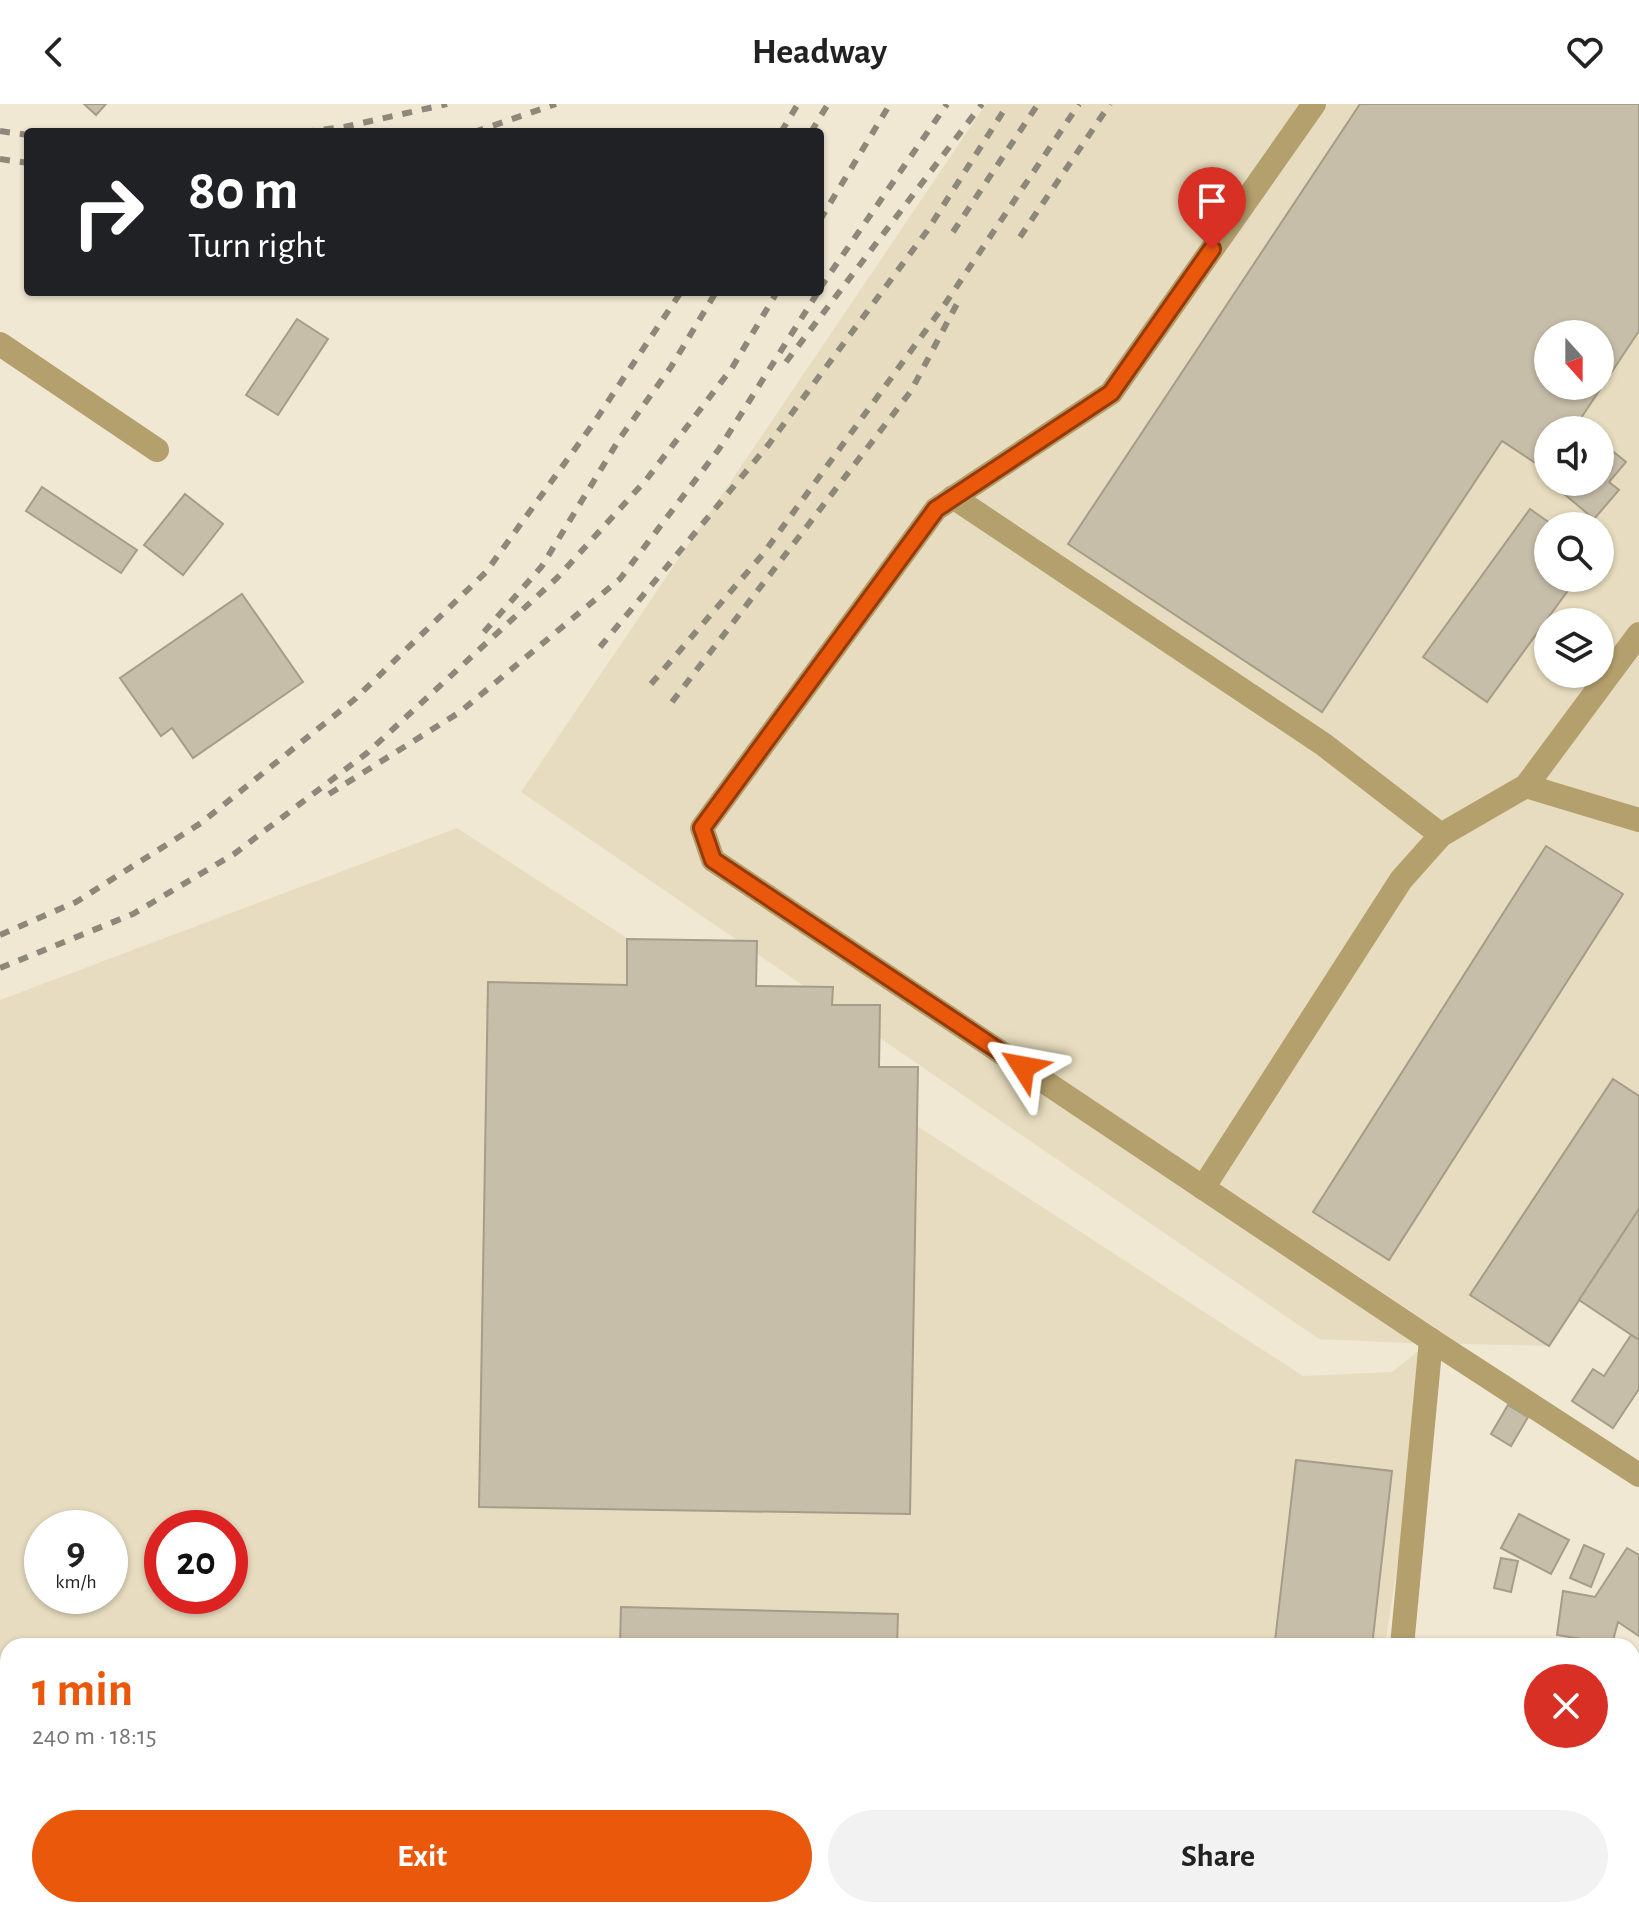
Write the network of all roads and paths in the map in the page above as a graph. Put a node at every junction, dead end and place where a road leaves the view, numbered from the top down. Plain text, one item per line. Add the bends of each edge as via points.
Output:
1 (1314, 104) edge
2 (0, 344) edge
3 (157, 450) dead end
4 (953, 497) junction
5 (1639, 634) edge
6 (1526, 786) junction
7 (1639, 820) edge
8 (1441, 835) junction
9 (1203, 1188) junction
10 (1431, 1340) junction
11 (1632, 1470) edge
12 (1403, 1638) edge

1 - 4 street via 1111,393
2 - 3 street
4 - 8 street via 1323,744
4 - 9 street via 936,509 702,828 709,850 713,860
5 - 6 street
6 - 7 street
6 - 8 street
8 - 9 street via 1401,880
9 - 10 street
10 - 11 street
10 - 12 street

